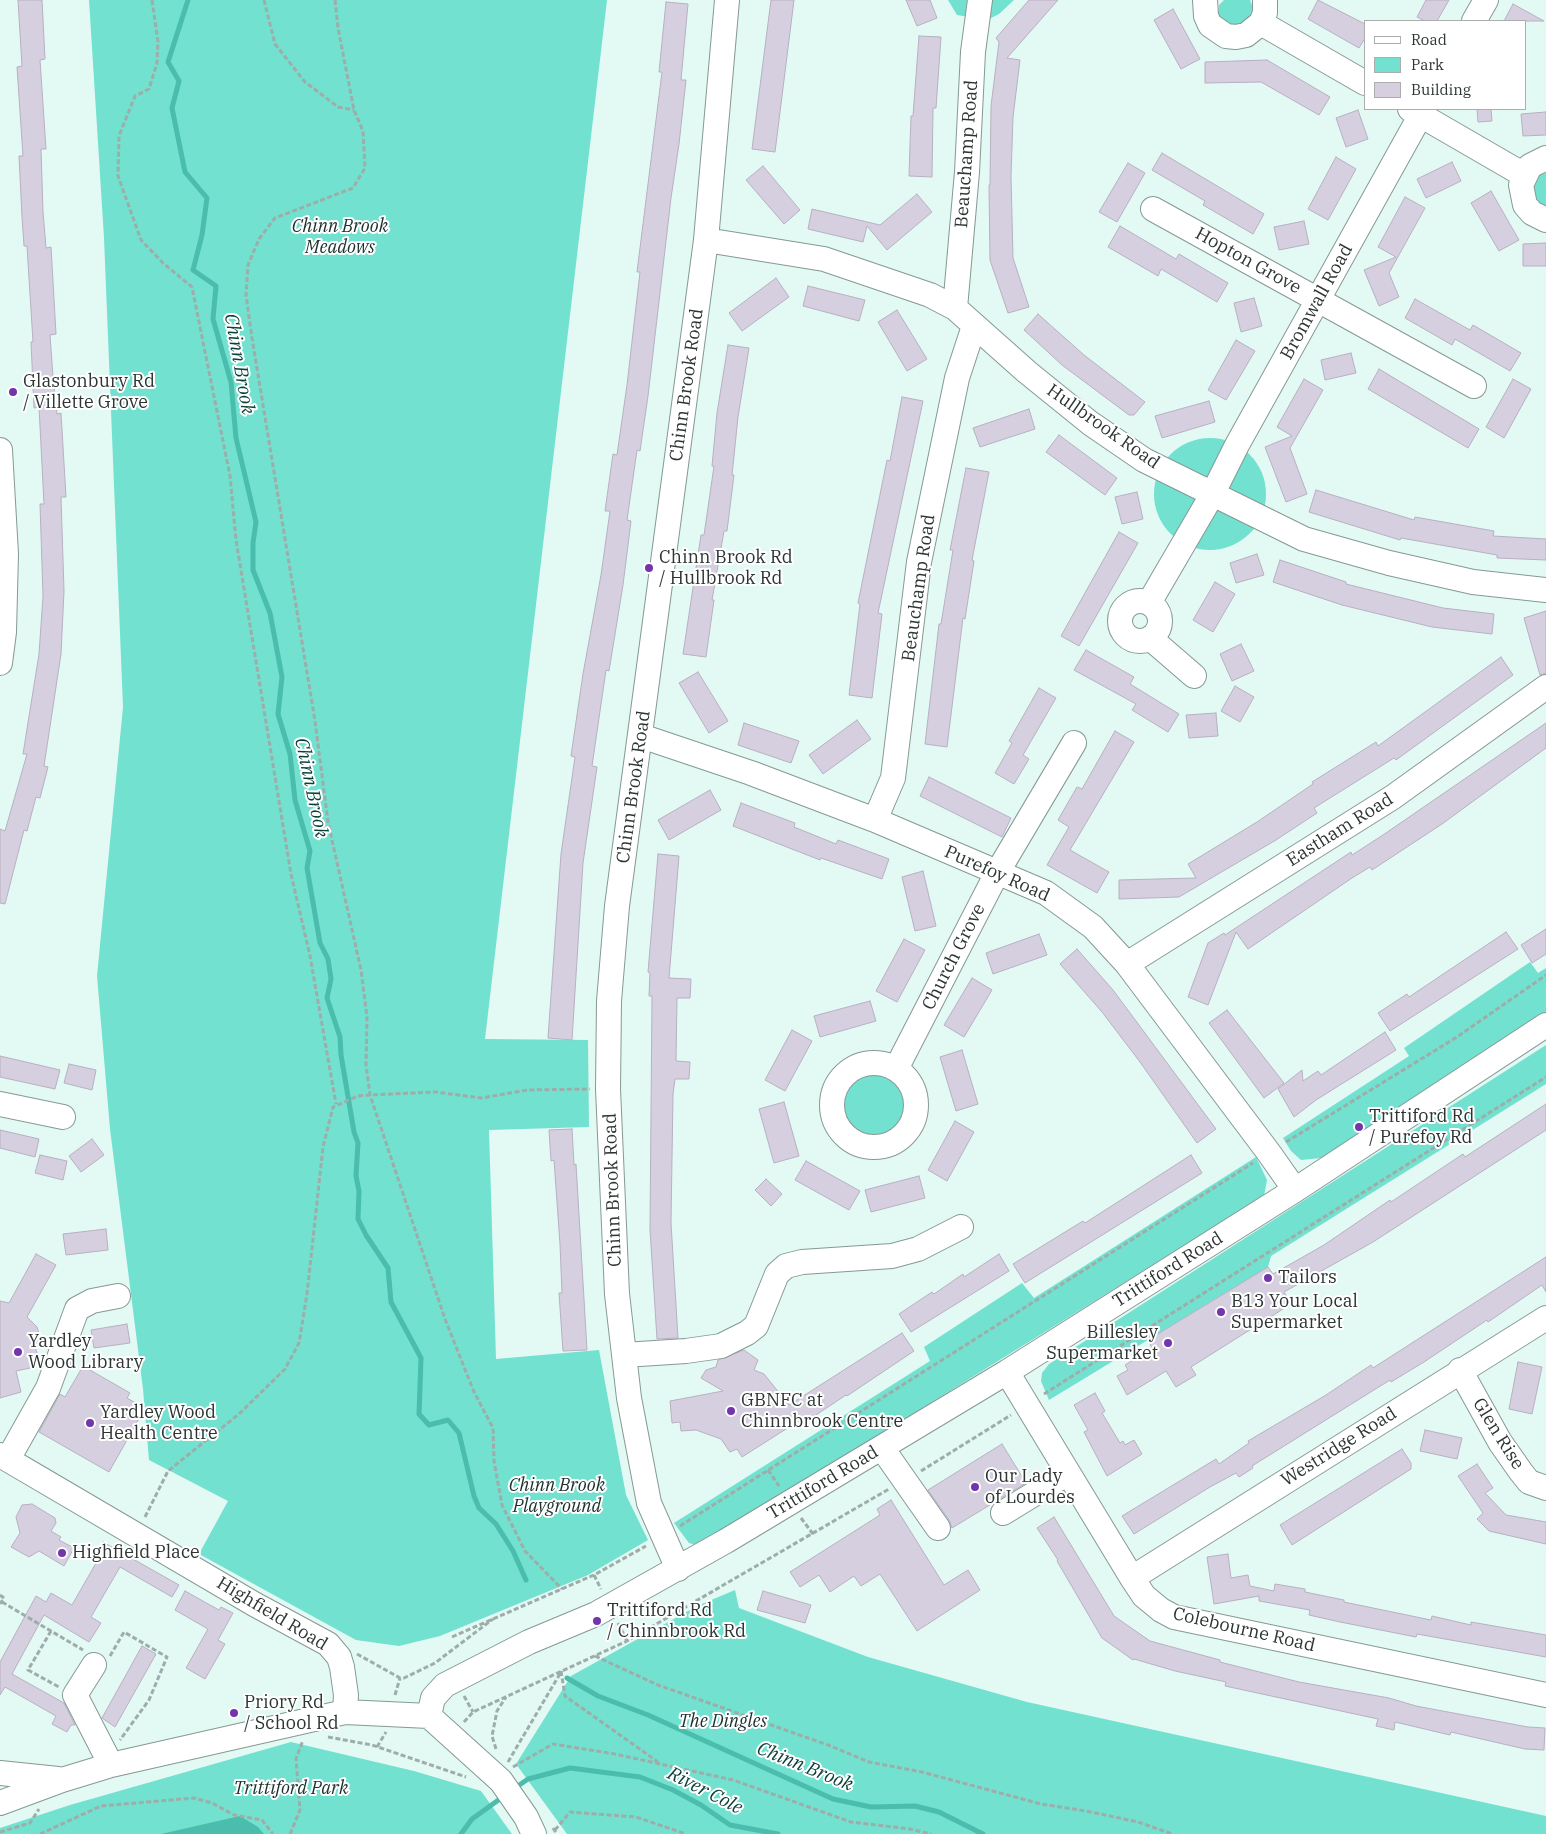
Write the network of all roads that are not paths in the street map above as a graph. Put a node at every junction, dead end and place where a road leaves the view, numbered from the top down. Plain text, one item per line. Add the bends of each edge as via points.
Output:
1 (726, 0) edge
2 (980, 0) edge
3 (1205, 0) edge
4 (1265, 0) edge
5 (1486, 0) edge
6 (1475, 20) edge
7 (1261, 23) junction
8 (1364, 82) edge
9 (1418, 111) edge
10 (1546, 158) edge
11 (1524, 175) junction
12 (1153, 208) dead end
13 (1546, 220) edge
14 (706, 240) junction
15 (1318, 300) junction
16 (954, 308) junction
17 (974, 326) junction
18 (1474, 386) dead end
19 (0, 459) edge
20 (1212, 495) junction
21 (1546, 590) edge
22 (1149, 603) junction
23 (1150, 638) junction
24 (0, 664) edge
25 (1194, 676) dead end
26 (1546, 687) edge
27 (641, 736) junction
28 (1074, 743) dead end
29 (875, 820) junction
30 (997, 873) junction
31 (1127, 964) junction
32 (1546, 1025) edge
33 (896, 1069) dead end
34 (0, 1104) edge
35 (63, 1118) dead end
36 (1295, 1190) junction
37 (961, 1227) dead end
38 (118, 1296) dead end
39 (1546, 1318) edge
40 (624, 1355) junction
41 (1460, 1370) junction
42 (1008, 1372) junction
43 (882, 1448) junction
44 (4, 1457) edge
45 (1068, 1473) junction
46 (1546, 1488) edge
47 (1003, 1513) dead end
48 (938, 1528) dead end
49 (678, 1569) junction
50 (1132, 1578) junction
51 (95, 1662) road end
52 (1546, 1695) edge
53 (345, 1712) junction
54 (429, 1716) junction
55 (115, 1764) junction
56 (0, 1773) edge
57 (0, 1779) edge
58 (62, 1780) junction
59 (5, 1801) edge
60 (531, 1827) edge

1 - 14 street, Chinn Brook Road
2 - 16 street, Beauchamp Road via 973,52 967,172
3 - 7 street via 1210,25 1226,36 1246,35
4 - 7 street
5 - 6 street
7 - 8 street
9 - 11 street
9 - 15 street, Bromwall Road
10 - 11 street via 1530,166
11 - 13 street via 1522,195 1525,205
12 - 15 street, Hopton Grove
14 - 16 street, Hullbrook Road via 824,259 930,295
14 - 27 street, Chinn Brook Road
15 - 18 street, Hopton Grove
15 - 20 street, Bromwall Road
16 - 17 street, Hullbrook Road
17 - 20 street, Hullbrook Road via 1090,423 1144,460
17 - 29 street, Beauchamp Road via 957,378 919,562 894,778
19 - 24 street via 6,554
20 - 21 street, Hullbrook Road via 1304,539 1474,582
20 - 22 street, Bromwall Road
22 - 23 street via 1160,617 1159,630
22 - 23 street via 1129,604 1124,608 1120,621 1121,628 1130,638 1137,641
23 - 25 street
26 - 31 street, Eastham Road via 1393,797
27 - 29 street, Purefoy Road via 752,773
27 - 40 street, Chinn Brook Road via 617,906 608,1001 608,1089 617,1294
28 - 30 street, Church Grove
29 - 30 street, Purefoy Road
30 - 31 street, Purefoy Road via 1046,894 1093,927
30 - 33 street, Church Grove
31 - 36 street, Purefoy Road
32 - 36 street, Trittiford Road
34 - 35 street
36 - 42 street, Trittiford Road
37 - 40 street via 918,1249 892,1256 786,1266 777,1274 756,1326 721,1346
38 - 44 street via 92,1301 77,1309 48,1388
39 - 41 street, Westridge Road
40 - 49 street, Chinn Brook Road via 649,1503
41 - 46 street, Glen Rise via 1500,1442 1521,1472 1529,1482
41 - 50 street, Westridge Road
42 - 43 street, Trittiford Road
42 - 45 street, Colebourne Road
43 - 48 street
43 - 49 street, Trittiford Road
44 - 53 street, Highfield Road via 328,1644 339,1657 342,1667
45 - 47 street
45 - 50 street, Colebourne Road
49 - 54 street, Trittiford Road via 596,1614 529,1642 445,1685 433,1698
50 - 52 street, Colebourne Road via 1144,1596 1174,1617
51 - 55 street via 75,1695
53 - 54 street
53 - 55 street
54 - 60 street via 506,1772
55 - 58 street
56 - 58 street
57 - 59 street
58 - 59 street

